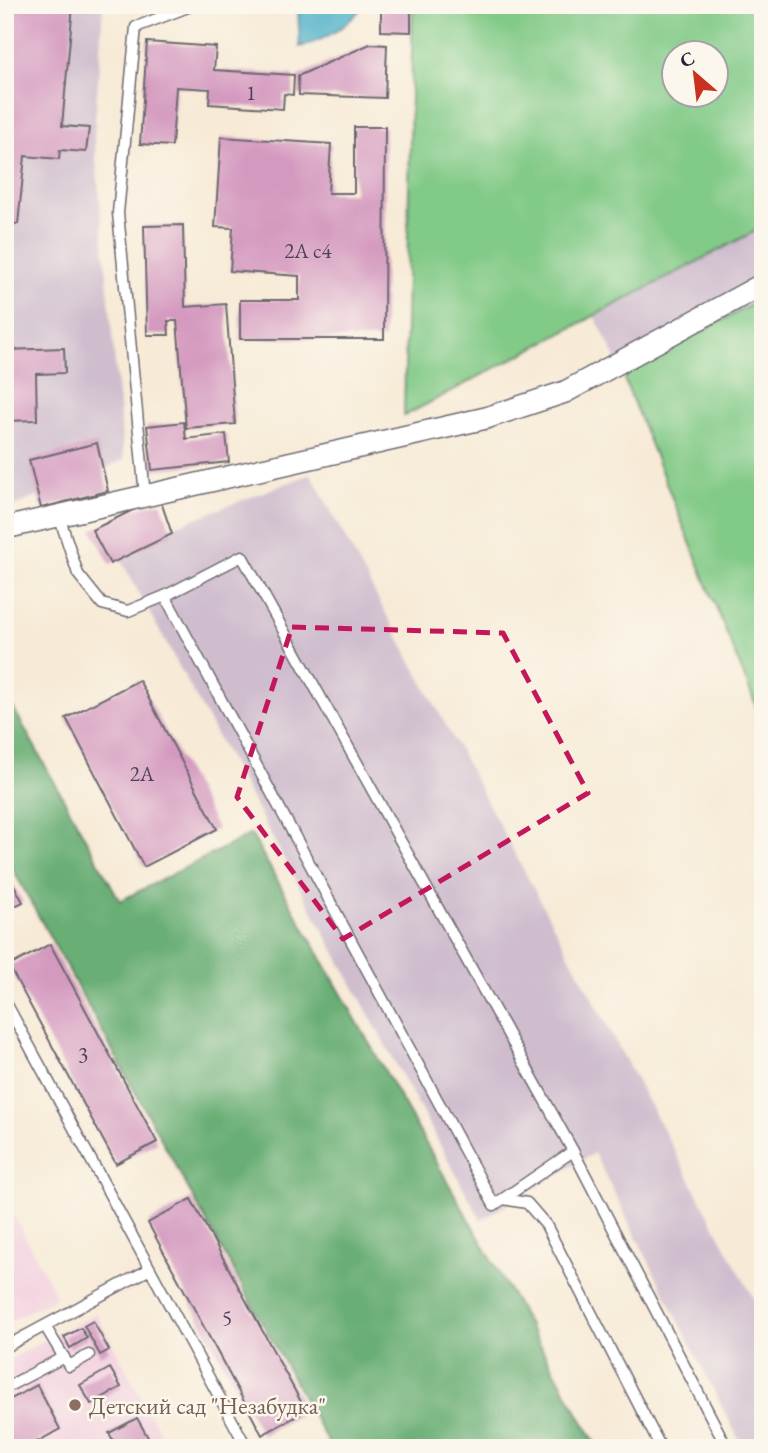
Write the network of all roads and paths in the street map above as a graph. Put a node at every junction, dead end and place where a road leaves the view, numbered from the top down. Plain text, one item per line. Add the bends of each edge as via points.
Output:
1 (193, 5) edge
2 (763, 284) edge
3 (145, 496) junction
4 (59, 516) junction
5 (5, 528) edge
6 (165, 596) junction
7 (5, 1001) edge
8 (573, 1151) junction
9 (503, 1199) junction
10 (150, 1269) junction
11 (45, 1326) junction
12 (5, 1347) edge
13 (89, 1356) dead end
14 (64, 1357) junction
15 (5, 1388) edge
16 (247, 1448) edge
17 (661, 1448) edge
18 (727, 1448) edge

1 - 3 lane via 136,27 134,40 118,213
2 - 3 street via 565,392 486,418
3 - 4 street
4 - 5 street
4 - 6 lane via 78,573 102,604 128,611
6 - 8 lane via 242,556
6 - 9 lane via 494,1205
7 - 10 lane
8 - 9 lane
8 - 18 lane
9 - 17 lane via 527,1203 546,1225
10 - 11 lane
10 - 16 lane
11 - 12 lane
11 - 14 lane
13 - 14 lane via 69,1366
14 - 15 lane

